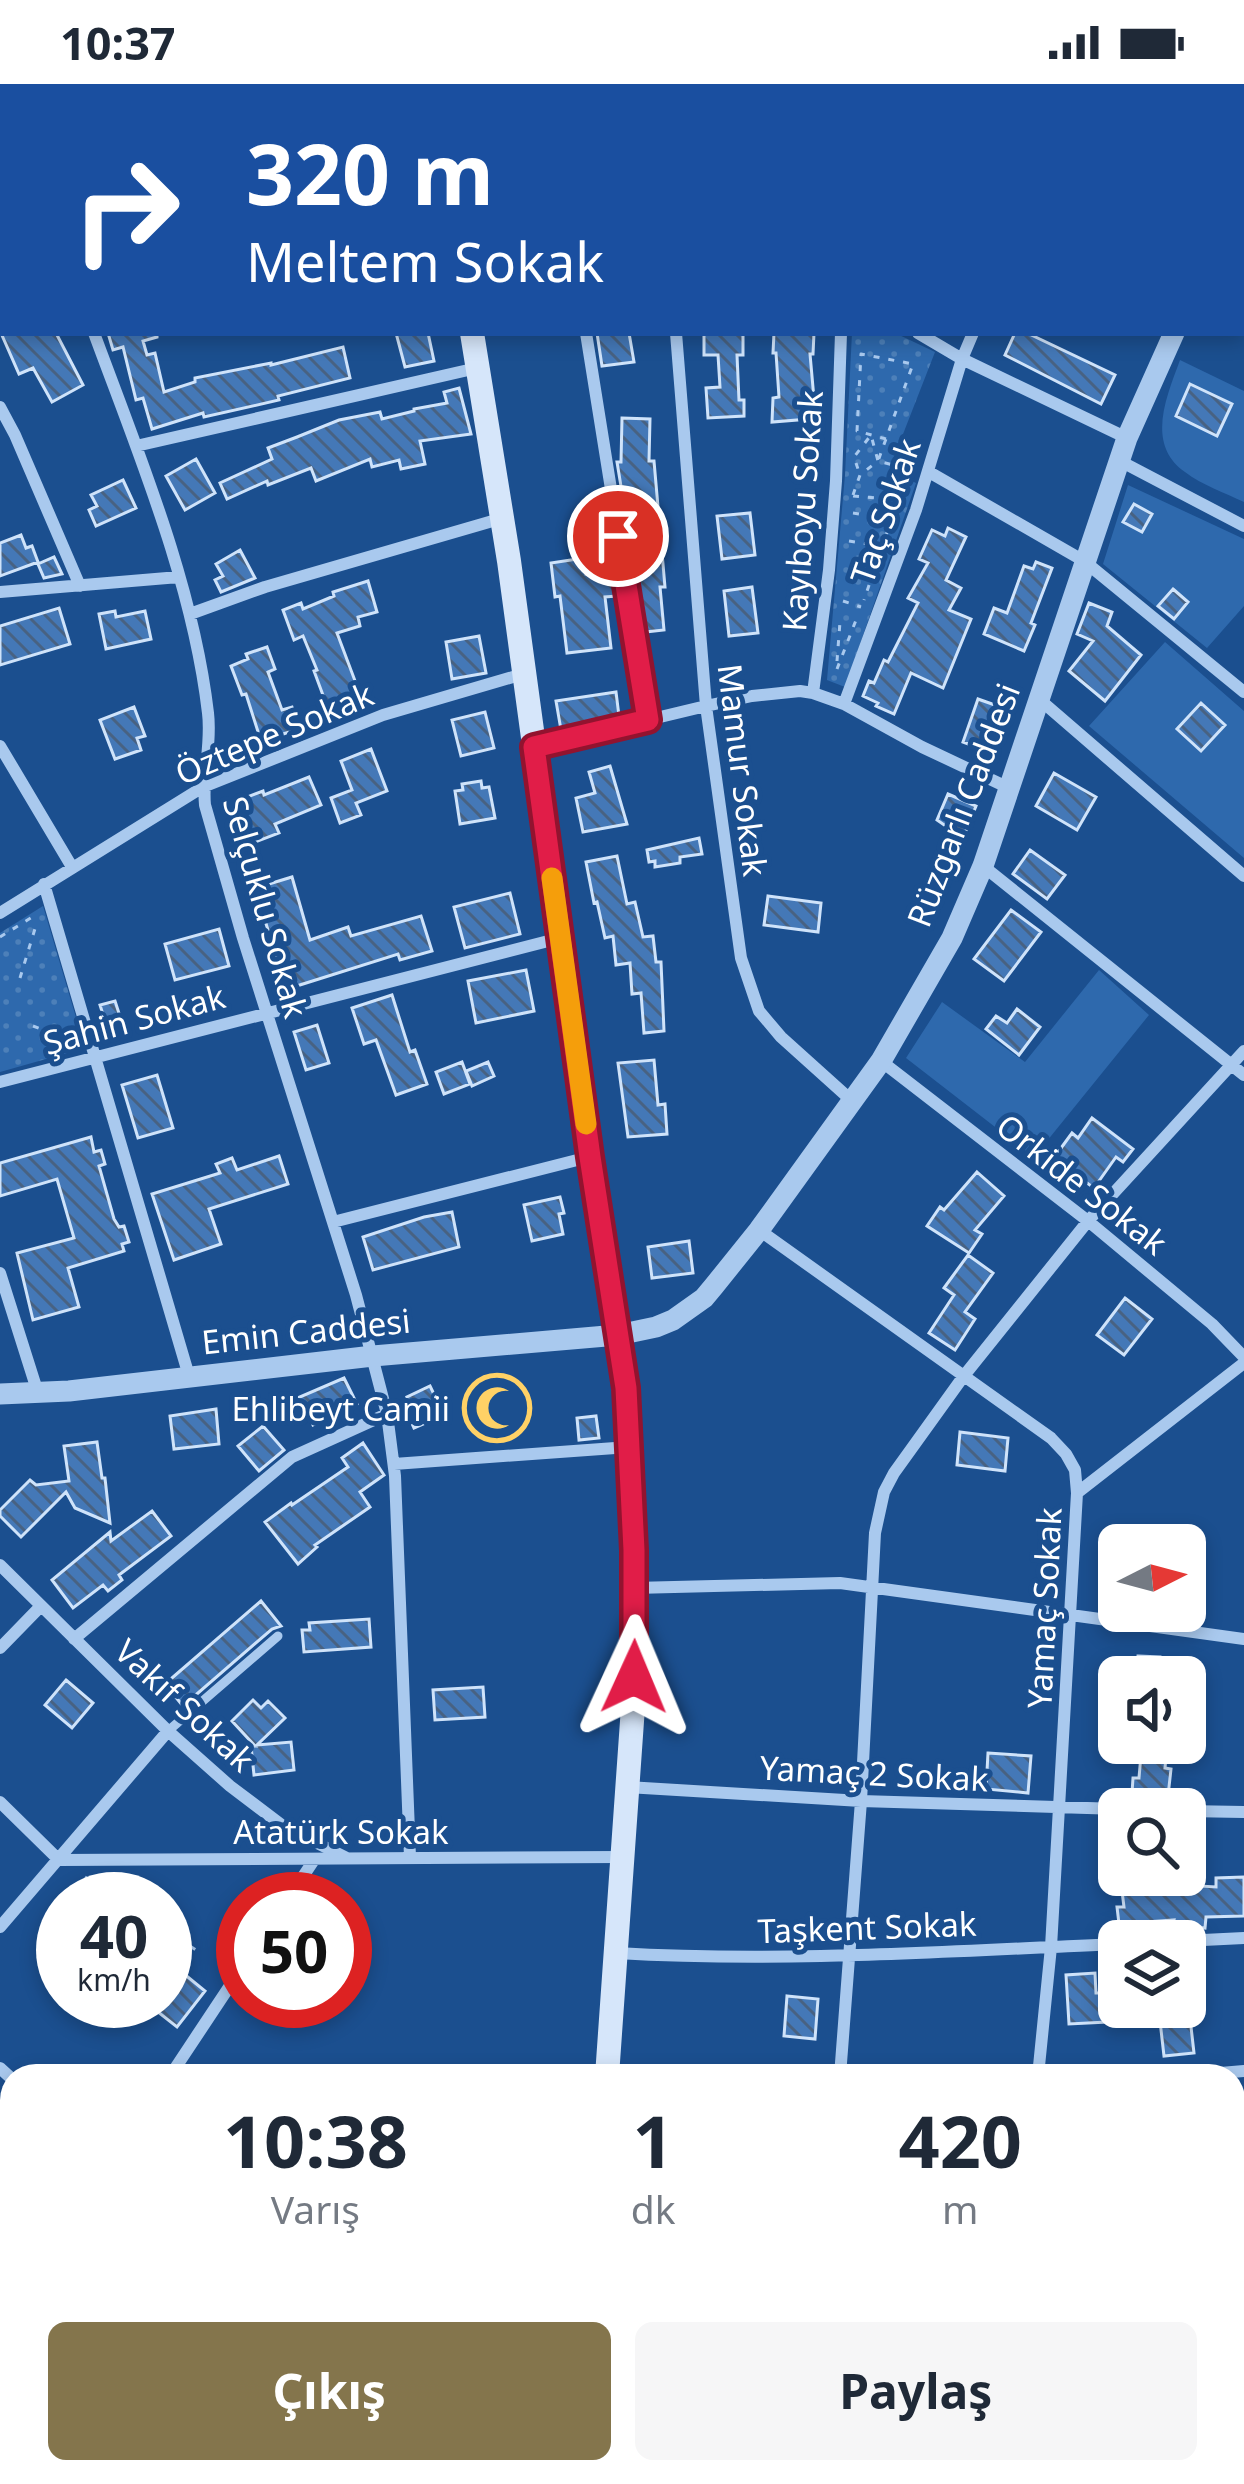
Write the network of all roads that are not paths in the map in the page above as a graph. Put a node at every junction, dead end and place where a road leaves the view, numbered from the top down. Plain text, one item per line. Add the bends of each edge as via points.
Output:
1 (95, 336) edge
2 (473, 336) edge
3 (586, 336) edge
4 (676, 336) edge
5 (841, 336) edge
6 (923, 336) edge
7 (972, 336) edge
8 (1173, 336) edge
9 (962, 359) junction
10 (478, 368) junction
11 (0, 407) edge
12 (1127, 438) junction
13 (136, 446) junction
14 (1120, 461) junction
15 (929, 472) junction
16 (503, 518) junction
17 (1244, 526) edge
18 (1084, 561) junction
19 (179, 578) junction
20 (80, 586) junction
21 (0, 592) edge
22 (190, 614) junction
23 (524, 674) junction
24 (1244, 692) edge
25 (813, 693) junction
26 (1039, 700) junction
27 (844, 704) junction
28 (706, 706) junction
29 (648, 720) junction
30 (0, 746) edge
31 (534, 747) junction
32 (203, 787) junction
33 (1009, 788) junction
34 (983, 866) junction
35 (72, 867) junction
36 (1244, 876) edge
37 (44, 884) junction
38 (0, 913) edge
39 (561, 938) junction
40 (267, 1011) junction
41 (1244, 1051) edge
42 (97, 1058) junction
43 (880, 1061) junction
44 (1232, 1065) junction
45 (1244, 1075) edge
46 (0, 1082) edge
47 (851, 1100) junction
48 (590, 1157) junction
49 (1088, 1221) junction
50 (333, 1222) junction
51 (759, 1230) junction
52 (0, 1273) edge
53 (618, 1334) junction
54 (373, 1356) junction
55 (1244, 1360) edge
56 (189, 1376) junction
57 (963, 1377) junction
58 (38, 1393) junction
59 (0, 1394) edge
60 (387, 1414) junction
61 (630, 1447) junction
62 (394, 1464) junction
63 (1078, 1493) junction
64 (0, 1565) edge
65 (873, 1586) junction
66 (634, 1588) junction
67 (40, 1606) junction
68 (1071, 1617) junction
69 (278, 1636) dead end
70 (74, 1639) junction
71 (1244, 1640) edge
72 (0, 1648) edge
73 (168, 1731) junction
74 (628, 1787) junction
75 (861, 1801) junction
76 (0, 1802) edge
77 (1059, 1808) junction
78 (1098, 1809) edge
79 (1206, 1811) edge
80 (1244, 1812) edge
81 (410, 1857) junction
82 (622, 1857) junction
83 (59, 1860) junction
84 (314, 1860) junction
85 (351, 1860) junction
86 (306, 1872) edge
87 (0, 1927) edge
88 (1244, 1938) edge
89 (1206, 1940) edge
90 (1098, 1945) edge
91 (1051, 1947) junction
92 (616, 1953) junction
93 (850, 1957) junction
94 (216, 2007) edge
95 (178, 2064) edge
96 (608, 2064) edge
97 (841, 2064) edge
98 (1039, 2064) edge

1 - 13 street, Selçuklu Sokak
2 - 10 main road
3 - 29 street
4 - 28 street, Mamur Sokak
5 - 25 street, Kayıboyu Sokak
6 - 9 street
7 - 9 street, Taç Sokak
8 - 12 street, Rüzgarlı Caddesi
9 - 12 street
9 - 15 street, Taç Sokak
10 - 13 street
10 - 16 main road
11 - 20 street
12 - 14 street, Rüzgarlı Caddesi
13 - 19 street, Selçuklu Sokak
14 - 17 street
14 - 18 street, Rüzgarlı Caddesi
15 - 18 street
15 - 27 street, Taç Sokak
16 - 22 street
16 - 23 main road
18 - 24 street
18 - 26 street, Rüzgarlı Caddesi
19 - 20 street
19 - 22 street, Selçuklu Sokak
20 - 21 street
22 - 32 street, Selçuklu Sokak via 209,718
23 - 31 main road
23 - 32 street, Öztepe Sokak via 382,715
25 - 27 street
25 - 28 street
26 - 33 street, Rüzgarlı Caddesi
26 - 36 street
27 - 33 street
28 - 29 street
28 - 47 street, Mamur Sokak via 752,998 781,1037
29 - 31 street
30 - 35 street
31 - 39 main road
32 - 35 street, Öztepe Sokak
32 - 40 street, Selçuklu Sokak
33 - 34 street, Rüzgarlı Caddesi
34 - 43 street, Rüzgarlı Caddesi via 952,938
34 - 44 street
35 - 37 street, Öztepe Sokak
37 - 38 street, Öztepe Sokak
37 - 42 street
39 - 40 street, Şahin Sokak
39 - 48 main road
40 - 42 street, Şahin Sokak
40 - 50 street, Selçuklu Sokak
41 - 44 street
42 - 46 street, Şahin Sokak
42 - 56 street
43 - 47 street, Rüzgarlı Caddesi
43 - 49 street, Orkide Sokak
44 - 45 street
44 - 49 street
47 - 51 street, Rüzgarlı Caddesi
48 - 50 street
48 - 53 main road
49 - 55 street, Orkide Sokak
49 - 57 street
50 - 54 street, Selçuklu Sokak
51 - 53 street, Rüzgarlı Caddesi via 688,1311
51 - 57 street, Yamaç Sokak
52 - 58 street
53 - 54 street, Emin Caddesi
53 - 61 main road
54 - 56 street, Emin Caddesi
54 - 60 street, Selçuklu Sokak
55 - 63 street
56 - 58 street, Emin Caddesi
57 - 63 street, Yamaç Sokak via 1051,1438 1075,1470
57 - 65 street via 884,1492
58 - 59 street, Emin Caddesi
60 - 62 street, Selçuklu Sokak
60 - 70 street via 281,1464
61 - 62 street
61 - 66 main road
62 - 81 street, Selçuklu Sokak
63 - 68 street, Yamaç Sokak
64 - 67 street, Vakıf Sokak
65 - 66 street
65 - 68 street
65 - 75 street
66 - 74 main road
67 - 70 street, Vakıf Sokak
67 - 72 street
68 - 71 street
68 - 77 street, Yamaç Sokak
69 - 73 lane
70 - 73 street, Vakıf Sokak
73 - 83 street
73 - 85 street, Vakıf Sokak via 265,1815
74 - 75 street, Yamaç 2 Sokak
74 - 82 main road
75 - 77 street, Yamaç 2 Sokak
75 - 93 street
76 - 83 street
77 - 78 street, Yamaç 2 Sokak
77 - 91 street, Yamaç Sokak
79 - 80 street
81 - 82 street, Atatürk Sokak
81 - 85 street, Atatürk Sokak
82 - 92 main road
83 - 84 street, Atatürk Sokak
83 - 87 street
84 - 85 street, Atatürk Sokak
84 - 86 street
88 - 89 street
90 - 91 street, Taşkent Sokak
91 - 93 street, Taşkent Sokak
91 - 98 street, Yamaç Sokak
92 - 93 street, Taşkent Sokak
92 - 96 main road
93 - 97 street
94 - 95 street

